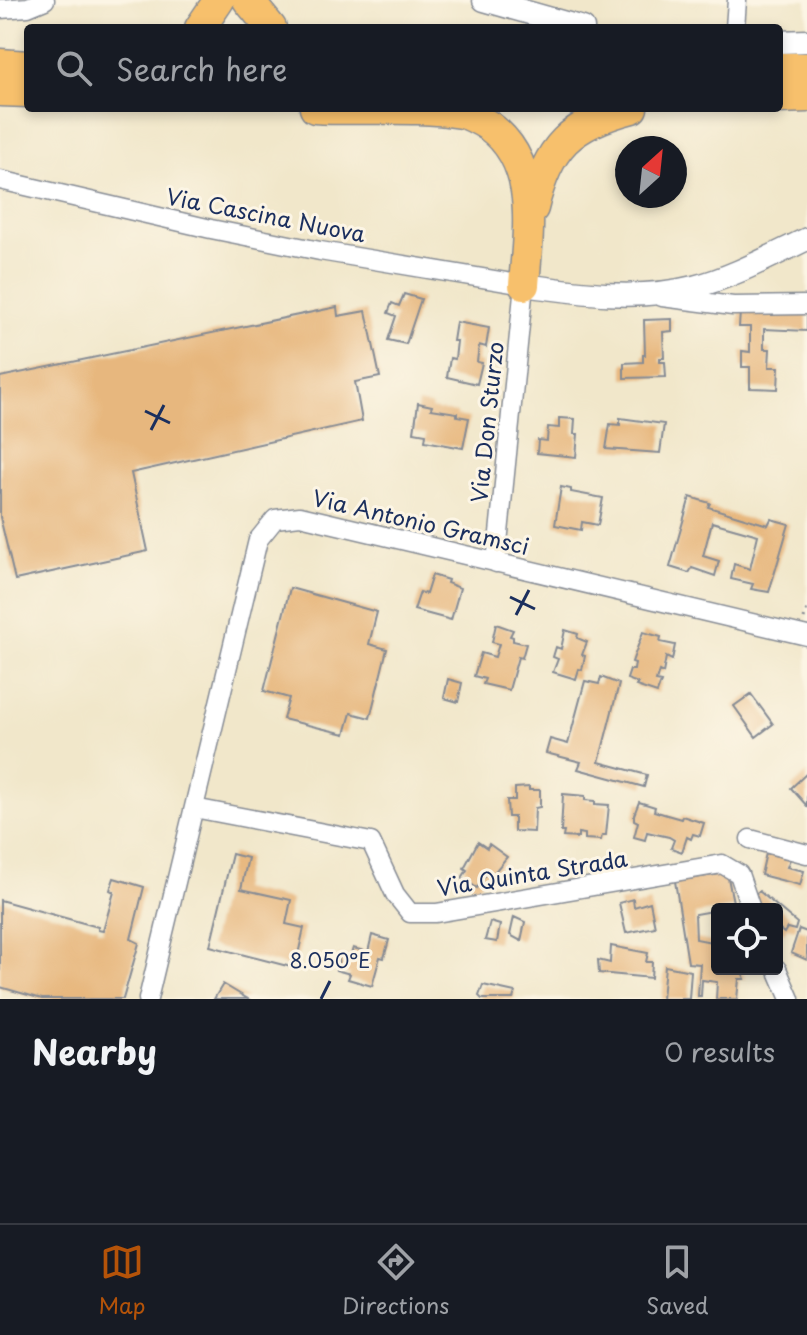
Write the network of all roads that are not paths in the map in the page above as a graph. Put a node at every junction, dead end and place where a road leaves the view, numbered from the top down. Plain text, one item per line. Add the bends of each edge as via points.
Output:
1 (45, 0) edge
2 (219, 0) edge
3 (248, 0) edge
4 (484, 0) edge
5 (737, 0) edge
6 (0, 9) edge
7 (203, 24) edge
8 (268, 24) edge
9 (569, 24) edge
10 (735, 24) edge
11 (807, 41) edge
12 (783, 42) edge
13 (0, 52) edge
14 (24, 54) edge
15 (0, 64) edge
16 (24, 66) edge
17 (783, 68) edge
18 (807, 68) edge
19 (0, 91) edge
20 (24, 92) edge
21 (807, 95) edge
22 (783, 96) edge
23 (452, 112) edge
24 (620, 112) edge
25 (0, 180) edge
26 (529, 226) junction
27 (807, 239) edge
28 (524, 285) junction
29 (645, 294) junction
30 (807, 305) edge
31 (496, 563) junction
32 (807, 636) edge
33 (194, 808) junction
34 (750, 839) dead end
35 (807, 854) edge
36 (749, 903) edge
37 (780, 975) edge
38 (148, 999) edge
39 (790, 999) edge

1 - 6 street
2 - 7 highway
3 - 8 highway
4 - 9 street
5 - 10 street
11 - 12 street
13 - 14 highway
15 - 16 highway
17 - 18 highway
19 - 20 highway
21 - 22 highway
23 - 26 highway via 465,113 499,133 521,165
24 - 26 highway via 585,124 553,153 540,179
25 - 28 street, Via Cascina Nuova via 289,245
26 - 28 highway
27 - 29 street via 694,287
28 - 29 street via 593,295
28 - 31 street, Via Don Sturzo
29 - 30 street via 733,306
31 - 32 street, Via Antonio Gramsci
31 - 33 street, Via Antonio Gramsci via 300,516 275,519 258,540
33 - 36 street, Via Quinta Strada via 371,842 410,913 436,913 722,864 739,874
33 - 38 street, Via Antonio Gramsci
34 - 35 street
37 - 39 street

